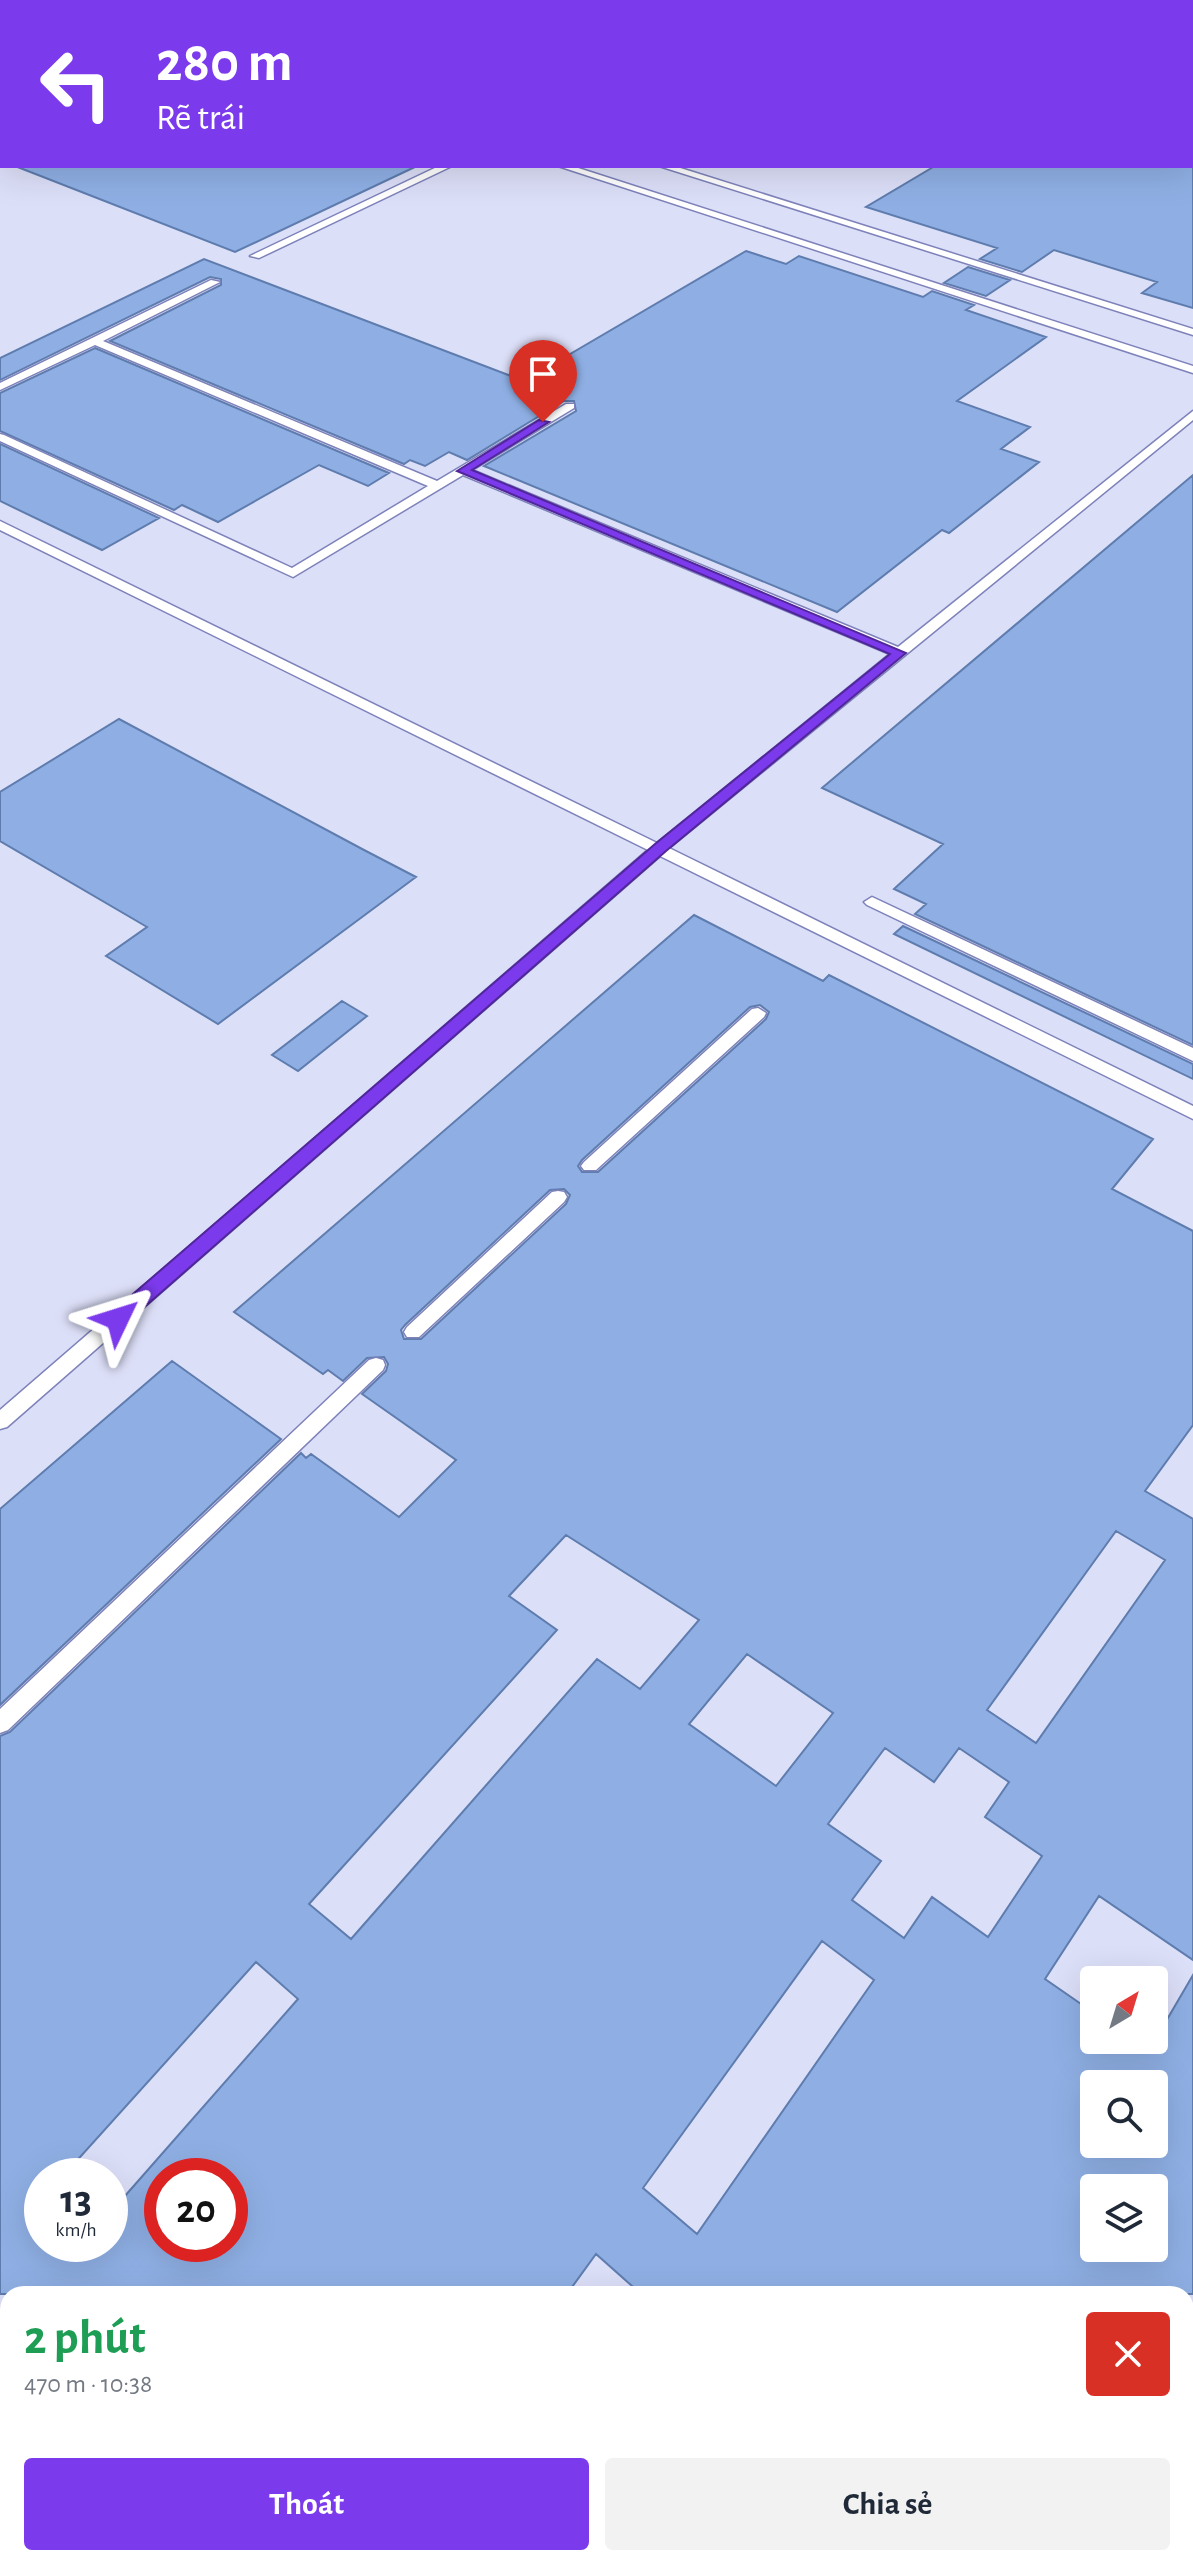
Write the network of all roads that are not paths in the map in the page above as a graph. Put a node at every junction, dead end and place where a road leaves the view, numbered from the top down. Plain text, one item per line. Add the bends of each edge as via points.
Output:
1 (443, 168) edge
2 (569, 168) edge
3 (670, 168) edge
4 (255, 256) dead end
5 (215, 282) dead end
6 (1193, 332) edge
7 (95, 341) junction
8 (1193, 370) edge
9 (0, 387) edge
10 (570, 406) dead end
11 (1193, 414) edge
12 (0, 437) edge
13 (463, 471) junction
14 (438, 486) junction
15 (0, 525) edge
16 (900, 653) junction
17 (660, 848) junction
18 (872, 902) dead end
19 (758, 1013) dead end
20 (1193, 1055) edge
21 (1193, 1113) edge
22 (590, 1166) dead end
23 (558, 1197) dead end
24 (413, 1332) dead end
25 (376, 1365) dead end
26 (0, 1421) edge
27 (0, 1723) edge

1 - 4 lane
2 - 8 lane
3 - 6 lane
5 - 7 lane
7 - 9 lane
7 - 14 lane
10 - 13 lane
11 - 16 lane
12 - 14 lane via 293,573
13 - 14 lane
13 - 16 lane
15 - 17 lane
16 - 17 lane
17 - 21 lane
17 - 26 lane
18 - 20 lane
19 - 22 lane
23 - 24 lane
25 - 27 lane

